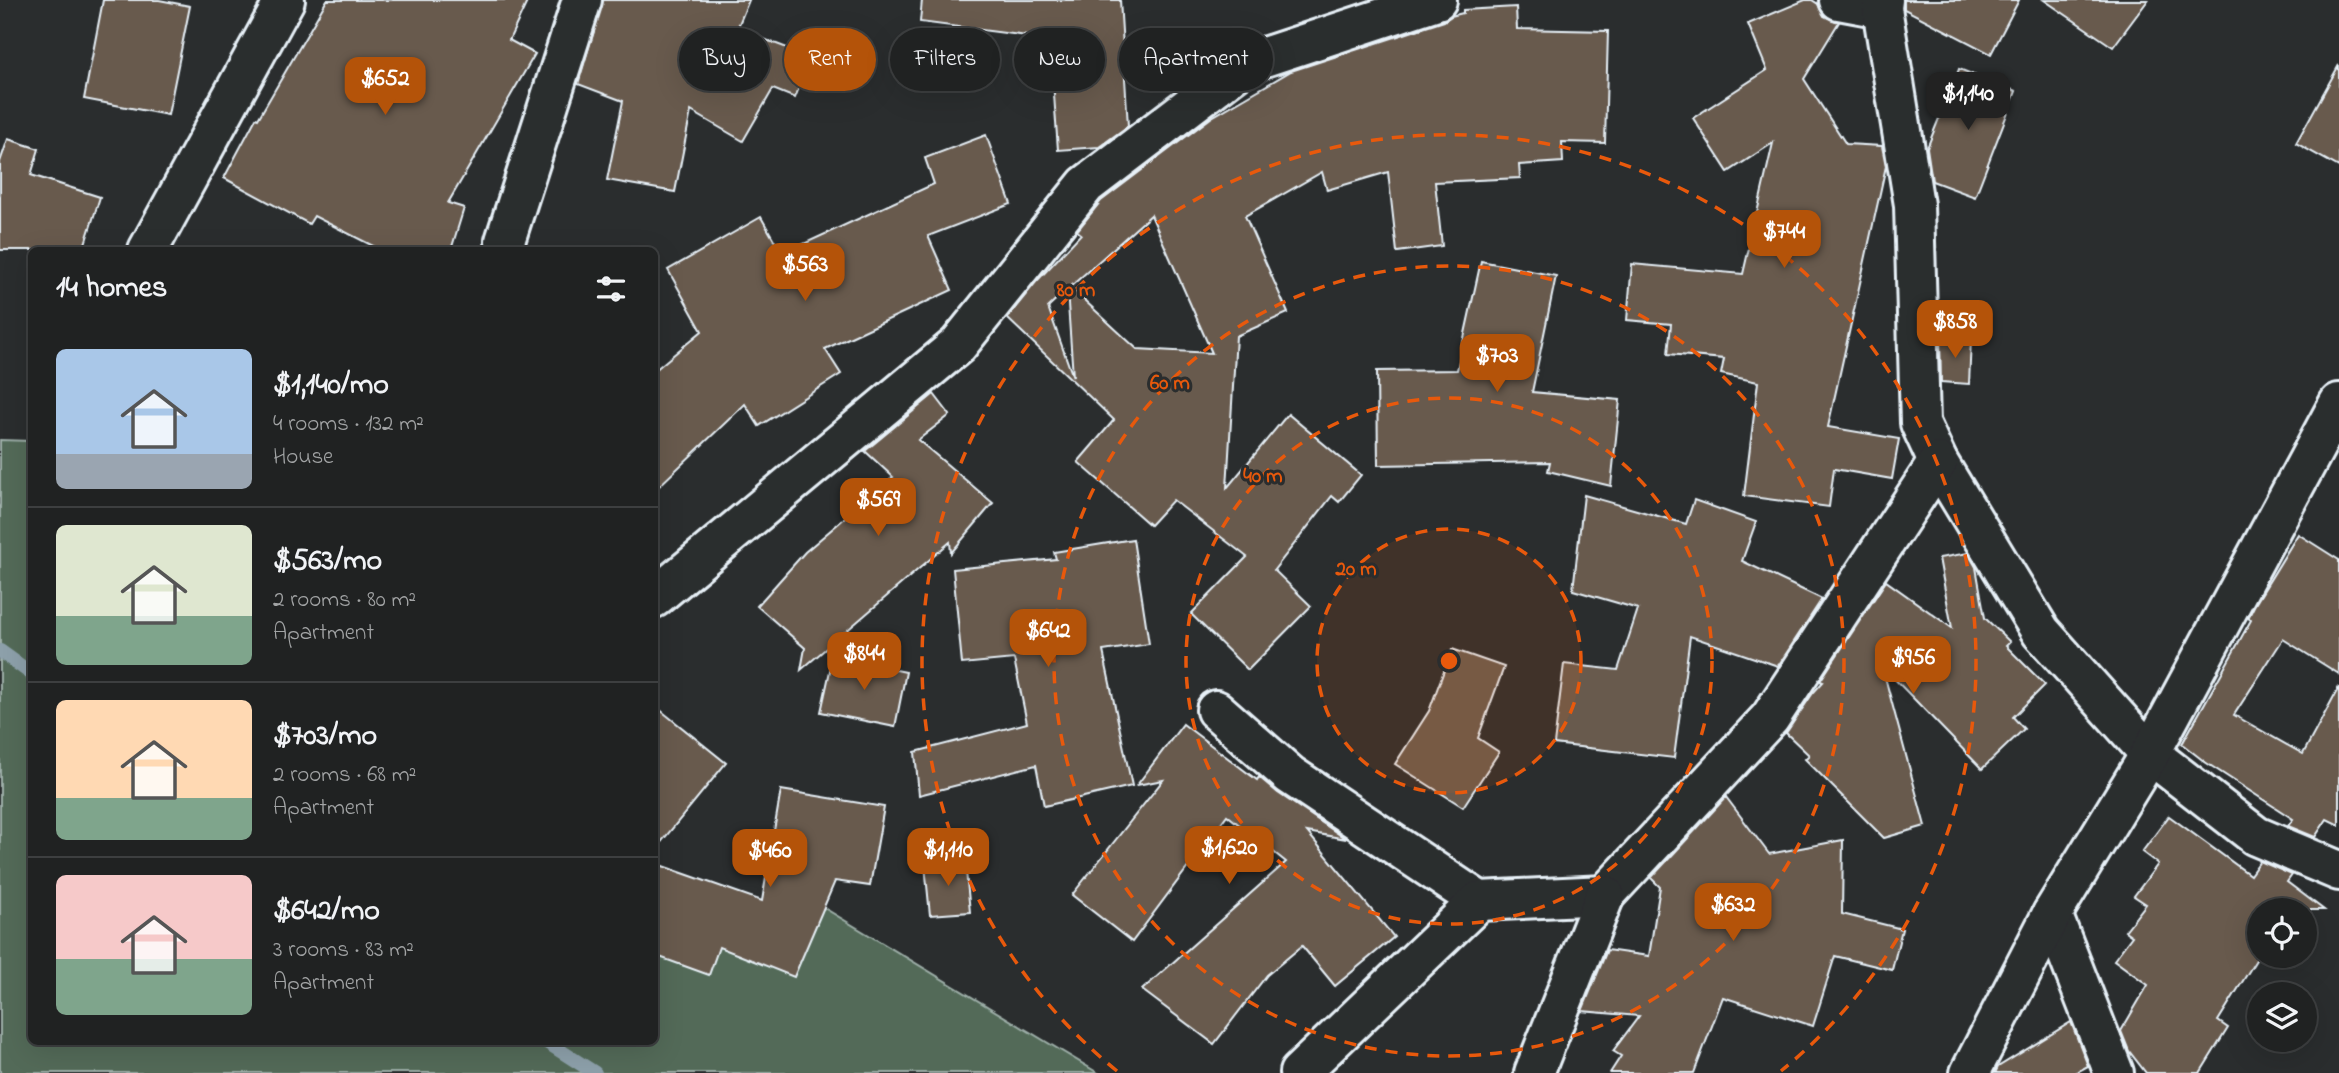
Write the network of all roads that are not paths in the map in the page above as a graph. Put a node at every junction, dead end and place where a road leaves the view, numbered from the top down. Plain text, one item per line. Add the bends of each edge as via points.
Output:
1 (285, 0) edge
2 (582, 0) edge
3 (1437, 0) edge
4 (1839, 0) edge
5 (1882, 4) edge
6 (505, 241) dead end
7 (150, 247) edge
8 (2339, 403) edge
9 (1938, 462) junction
10 (658, 595) edge
11 (1216, 710) dead end
12 (2150, 754) junction
13 (2339, 871) edge
14 (1605, 895) junction
15 (1479, 901) junction
16 (2052, 914) junction
17 (1299, 1073) edge
18 (1534, 1073) edge
19 (1970, 1073) edge
20 (2113, 1073) edge

1 - 7 street
2 - 6 street
3 - 10 street via 1246,63 1235,71 1086,185 958,345
4 - 5 street
5 - 9 street via 1914,205 1920,423
8 - 12 street
9 - 12 street via 2041,632
9 - 14 street via 1770,718
11 - 15 street via 1290,775
12 - 13 street via 2256,836
12 - 16 street
14 - 15 street
14 - 18 street
15 - 17 street
16 - 19 street
16 - 20 street

